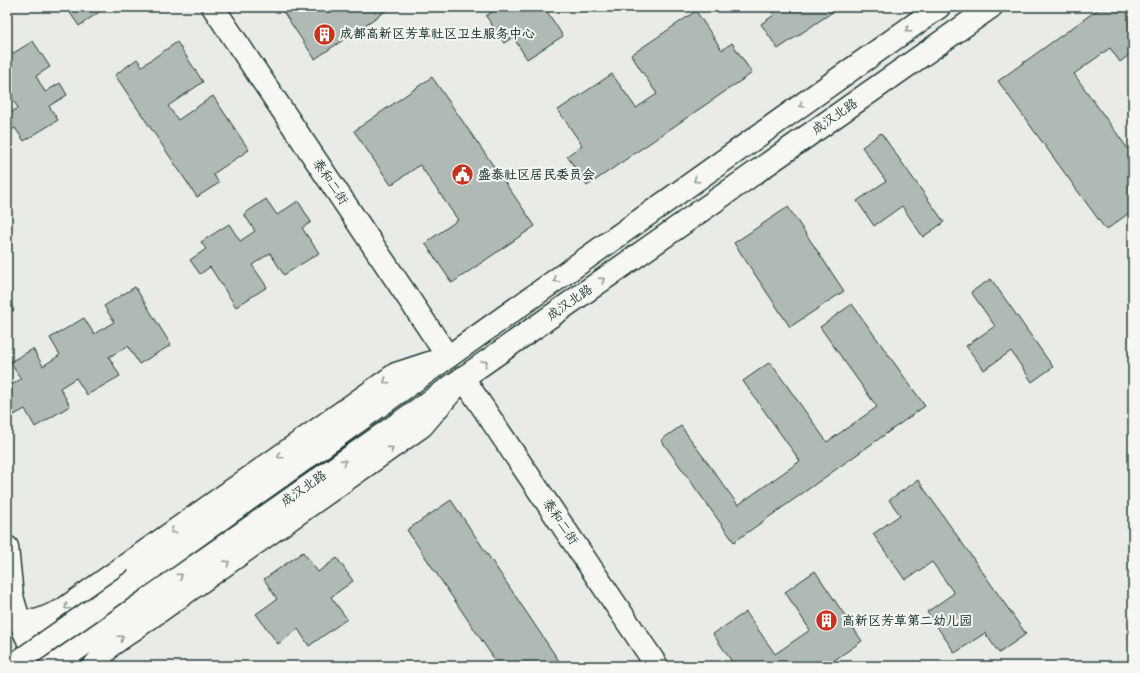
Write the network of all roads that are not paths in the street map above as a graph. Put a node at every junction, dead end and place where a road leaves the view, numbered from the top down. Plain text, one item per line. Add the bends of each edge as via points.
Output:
1 (213, 7) edge
2 (939, 7) edge
3 (991, 7) edge
4 (448, 357) junction
5 (463, 378) junction
6 (7, 547) edge
7 (19, 620) junction
8 (12, 666) edge
9 (42, 666) edge
10 (53, 666) edge
11 (94, 666) edge
12 (657, 666) edge

1 - 4 main road, 泰和二街
2 -> 4 main road, 成汉北路
5 -> 3 main road, 成汉北路
4 -> 7 main road via 396,374 62,611 37,621
4 - 8 main road, 成汉北路, bridge
10 -> 5 main road, 成汉北路
11 -> 5 main road via 110,646 422,426
5 - 12 main road, 泰和二街
6 - 7 main road via 12,596
7 - 9 main road

